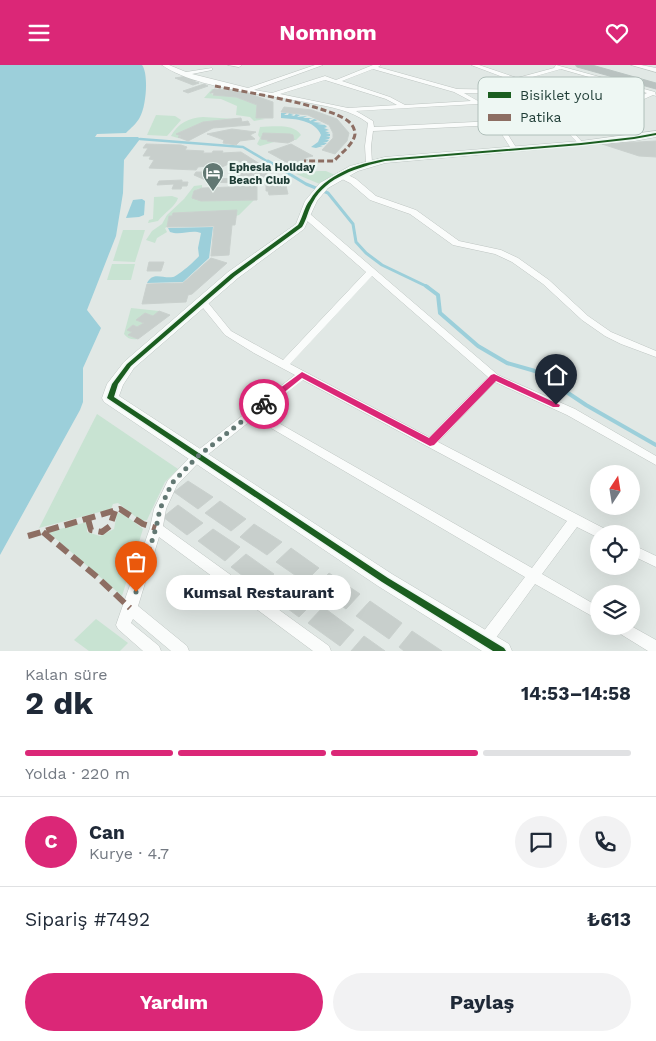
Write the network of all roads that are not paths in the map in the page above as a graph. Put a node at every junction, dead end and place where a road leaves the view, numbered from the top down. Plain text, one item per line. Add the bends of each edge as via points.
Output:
1 (165, 65) edge
2 (231, 65) edge
3 (239, 65) edge
4 (320, 65) edge
5 (474, 65) edge
6 (546, 65) edge
7 (580, 65) edge
8 (607, 65) edge
9 (634, 65) edge
10 (376, 66) edge
11 (560, 68) junction
12 (210, 69) dead end
13 (656, 71) edge
14 (185, 74) junction
15 (508, 77) edge
16 (528, 77) edge
17 (598, 77) edge
18 (615, 77) edge
19 (656, 77) edge
20 (338, 81) junction
21 (250, 89) junction
22 (456, 91) junction
23 (478, 91) edge
24 (273, 94) junction
25 (476, 103) joint
26 (404, 106) junction
27 (346, 109) junction
28 (478, 124) edge
29 (371, 129) junction
30 (656, 134) edge
31 (505, 135) edge
32 (572, 135) edge
33 (581, 144) junction
34 (514, 149) junction
35 (369, 163) junction
36 (341, 175) junction
37 (307, 215) junction
38 (371, 271) junction
39 (202, 301) junction
40 (656, 354) edge
41 (284, 365) junction
42 (302, 375) junction
43 (494, 377) junction
44 (253, 413) junction
45 (430, 443) junction
46 (197, 457) junction
47 (656, 461) edge
48 (575, 520) junction
49 (156, 528) junction
50 (590, 528) edge
51 (640, 554) edge
52 (656, 562) edge
53 (534, 576) junction
54 (130, 608) junction
55 (590, 609) edge
56 (634, 635) edge
57 (484, 641) junction
58 (656, 648) edge
59 (154, 651) edge
60 (182, 651) edge
61 (324, 651) edge
62 (501, 651) edge

1 - 14 street
2 - 3 street
4 - 21 street
5 - 15 street
6 - 11 street
7 - 18 highway
8 - 19 highway
9 - 13 street
10 - 20 street
10 - 22 street
11 - 16 street
11 - 17 street
12 - 14 street
14 - 21 street
20 - 24 street via 320,78
20 - 26 street
21 - 24 street
22 - 23 street
22 - 25 street
24 - 27 street
25 - 26 street
26 - 27 street
27 - 29 street via 365,117 371,122
28 - 29 street
29 - 35 street
30 - 33 street
31 - 34 street
32 - 33 street
33 - 34 street
34 - 35 street
35 - 36 street
36 - 37 street via 310,202
36 - 40 street via 373,198 413,212 456,243 515,260 546,281 585,318 608,334
37 - 38 street
37 - 39 street via 300,226
38 - 41 street
38 - 43 street
39 - 41 street via 228,333
39 - 46 street via 128,365 110,397
41 - 42 street
42 - 44 street
42 - 45 street
43 - 45 street
43 - 47 street via 571,412
44 - 46 street
44 - 53 street
45 - 48 street
46 - 49 street via 172,483 160,509
46 - 57 street
48 - 50 street
48 - 53 street
49 - 54 street
49 - 61 street
51 - 52 street
53 - 55 street
53 - 57 street
54 - 59 street via 123,625
54 - 60 street
56 - 58 street
57 - 62 street

